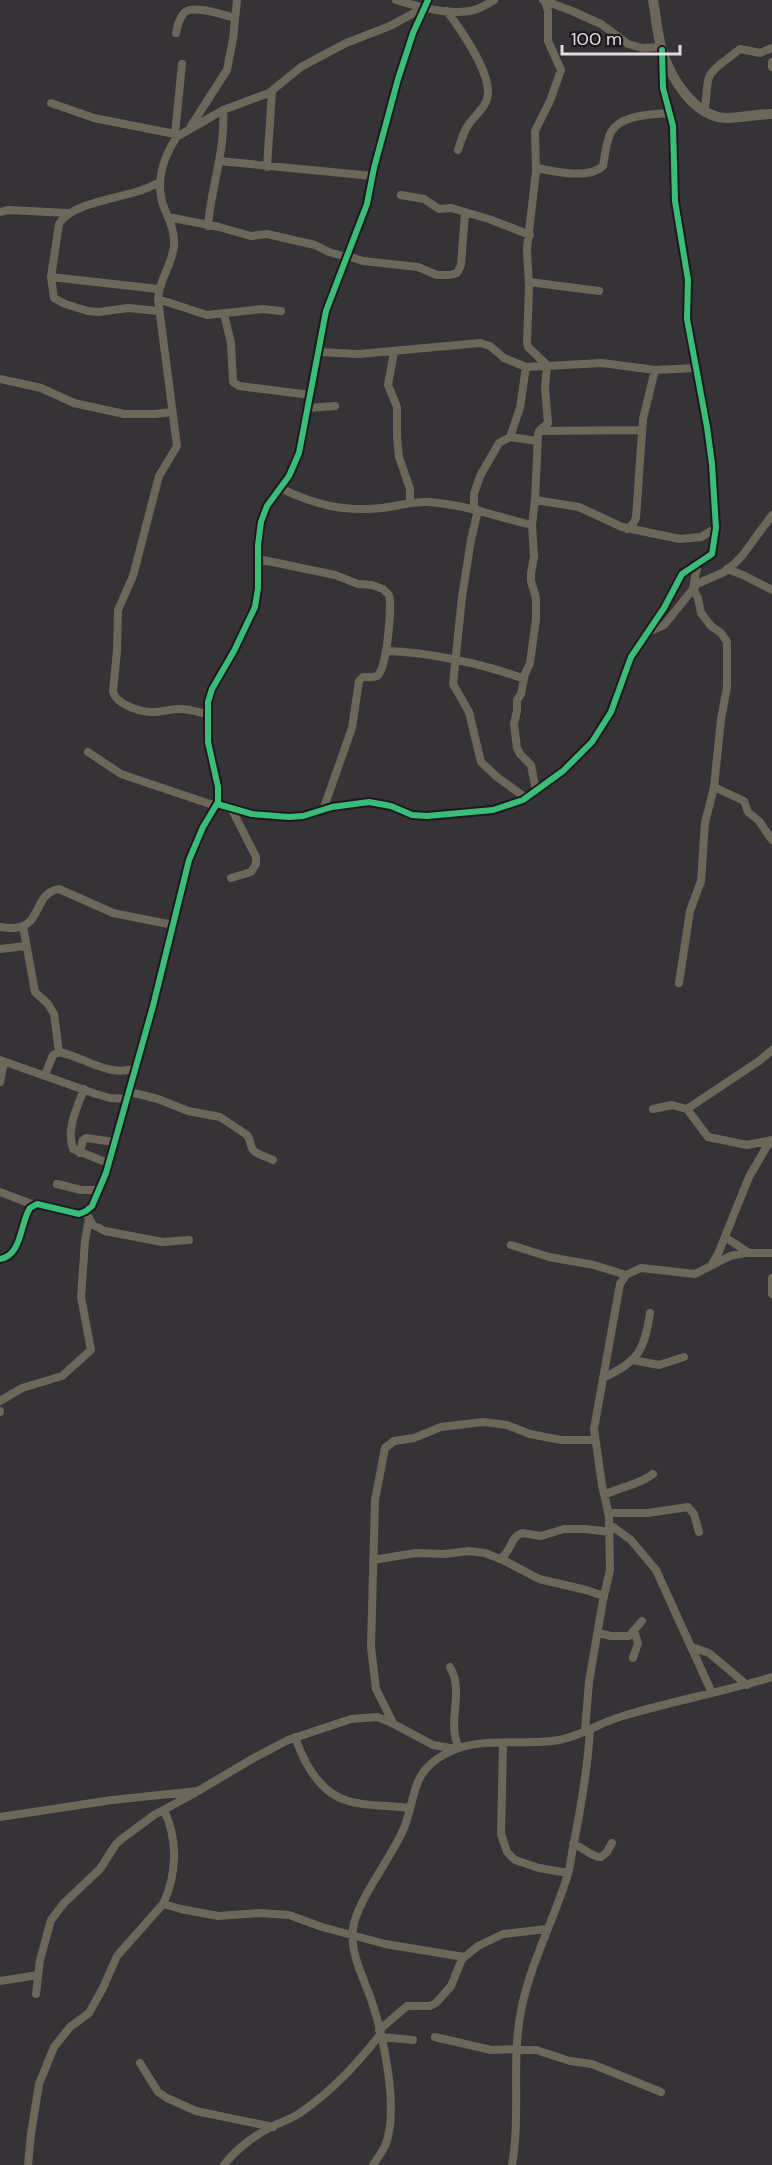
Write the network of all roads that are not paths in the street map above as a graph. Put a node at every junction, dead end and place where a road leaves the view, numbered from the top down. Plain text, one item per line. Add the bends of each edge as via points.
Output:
1 (237, 0) edge
2 (396, 0) edge
3 (494, 0) edge
4 (653, 0) edge
5 (544, 1) edge
6 (426, 4) edge
7 (447, 11) junction
8 (235, 18) junction
9 (176, 33) dead end
10 (662, 48) junction
11 (772, 48) edge
12 (772, 62) edge
13 (182, 64) dead end
14 (772, 67) edge
15 (272, 91) junction
16 (51, 103) dead end
17 (223, 110) junction
18 (704, 110) junction
19 (669, 113) junction
20 (772, 114) edge
21 (189, 129) junction
22 (176, 135) junction
23 (458, 150) dead end
24 (219, 161) junction
25 (267, 167) junction
26 (536, 168) junction
27 (373, 176) junction
28 (160, 182) junction
29 (401, 195) dead end
30 (0, 212) edge
31 (465, 212) junction
32 (68, 213) junction
33 (168, 217) junction
34 (208, 225) junction
35 (530, 236) junction
36 (347, 257) junction
37 (51, 277) junction
38 (529, 282) junction
39 (158, 289) junction
40 (599, 291) dead end
41 (158, 299) junction
42 (159, 311) junction
43 (281, 311) dead end
44 (224, 314) junction
45 (318, 352) junction
46 (394, 352) junction
47 (547, 366) junction
48 (526, 367) junction
49 (695, 368) junction
50 (655, 370) junction
51 (0, 380) edge
52 (311, 395) junction
53 (335, 406) dead end
54 (308, 408) junction
55 (172, 412) junction
56 (539, 430) junction
57 (642, 430) junction
58 (510, 437) junction
59 (537, 441) junction
60 (280, 488) junction
61 (536, 500) junction
62 (410, 503) junction
63 (476, 509) junction
64 (772, 515) edge
65 (532, 525) junction
66 (716, 528) junction
67 (627, 529) junction
68 (258, 559) junction
69 (698, 563) junction
70 (727, 569) junction
71 (693, 588) junction
72 (772, 590) edge
73 (648, 632) junction
74 (386, 651) junction
75 (455, 661) junction
76 (524, 680) junction
77 (207, 714) junction
78 (88, 752) dead end
79 (714, 787) junction
80 (536, 791) junction
81 (526, 798) junction
82 (216, 805) junction
83 (231, 808) junction
84 (323, 810) junction
85 (772, 840) edge
86 (231, 878) dead end
87 (173, 925) junction
88 (23, 926) junction
89 (0, 927) edge
90 (26, 946) junction
91 (0, 949) edge
92 (680, 983) dead end
93 (772, 1050) edge
94 (59, 1052) junction
95 (2, 1061) edge
96 (136, 1068) junction
97 (45, 1075) junction
98 (0, 1082) edge
99 (84, 1089) junction
100 (129, 1095) junction
101 (653, 1109) dead end
102 (687, 1109) junction
103 (772, 1141) edge
104 (114, 1142) junction
105 (80, 1153) junction
106 (273, 1160) dead end
107 (108, 1163) junction
108 (57, 1184) dead end
109 (99, 1190) junction
110 (0, 1192) edge
111 (34, 1205) junction
112 (87, 1215) junction
113 (725, 1237) junction
114 (189, 1240) dead end
115 (511, 1245) dead end
116 (749, 1253) junction
117 (772, 1253) edge
118 (1, 1260) edge
119 (710, 1266) junction
120 (626, 1275) junction
121 (772, 1278) edge
122 (772, 1293) edge
123 (650, 1313) dead end
124 (684, 1357) dead end
125 (633, 1360) junction
126 (603, 1378) junction
127 (0, 1401) edge
128 (595, 1440) junction
129 (653, 1474) dead end
130 (604, 1495) junction
131 (608, 1514) junction
132 (610, 1528) junction
133 (699, 1532) dead end
134 (500, 1559) junction
135 (373, 1560) junction
136 (604, 1596) junction
137 (642, 1621) dead end
138 (634, 1632) junction
139 (598, 1633) junction
140 (692, 1647) junction
141 (633, 1658) dead end
142 (450, 1667) dead end
143 (772, 1677) edge
144 (747, 1685) junction
145 (712, 1694) junction
146 (393, 1723) junction
147 (588, 1730) junction
148 (295, 1737) junction
149 (503, 1744) junction
150 (458, 1748) junction
151 (198, 1791) junction
152 (410, 1808) junction
153 (164, 1810) junction
154 (0, 1817) edge
155 (612, 1843) dead end
156 (573, 1844) junction
157 (568, 1873) junction
158 (163, 1904) junction
159 (547, 1929) junction
160 (353, 1936) junction
161 (464, 1957) junction
162 (38, 1975) junction
163 (0, 1981) edge
164 (36, 1994) dead end
165 (380, 2034) junction
166 (435, 2037) dead end
167 (412, 2040) dead end
168 (516, 2049) junction
169 (140, 2063) dead end
170 (661, 2092) dead end
171 (273, 2127) junction
172 (28, 2165) edge
173 (224, 2165) edge
174 (373, 2165) edge
175 (512, 2165) edge

1 - 8 street
2 - 6 street
3 - 7 street via 475,10
4 - 10 street
5 - 10 street via 601,24 628,44
5 - 26 street via 548,41 561,70 535,130
6 - 7 street
6 - 15 street via 390,26 301,67
6 - 27 street via 398,79
7 - 23 street via 480,64 487,92 486,102 467,126
8 - 9 street via 188,10 183,13
8 - 21 street via 226,70
10 - 18 street via 686,94
10 - 19 street via 663,88
11 - 18 street via 760,53 740,49 714,71
12 - 14 street
13 - 22 street
15 - 17 street
15 - 25 street
16 - 22 street via 93,118
17 - 21 street
17 - 24 street
18 - 20 street via 725,118
19 - 26 street via 633,118 617,125 611,133 603,166 594,172
19 - 49 street
21 - 22 street
22 - 28 street via 166,155
24 - 25 street
24 - 34 street
25 - 27 street
26 - 35 street
27 - 36 street via 368,204
28 - 32 street
28 - 33 street
29 - 31 street via 424,199 439,209
30 - 32 street
31 - 35 street
31 - 36 street via 457,273 437,275 418,267
32 - 37 street via 59,224
33 - 34 street
33 - 39 street via 174,245
34 - 36 street via 315,245
35 - 38 street
36 - 45 street via 326,310
37 - 39 street
37 - 42 street via 54,298 64,304 99,312 129,308
38 - 40 street
38 - 47 street via 527,342
39 - 41 street
41 - 42 street
41 - 44 street via 199,314
42 - 55 street
43 - 44 street
44 - 52 street via 231,343 233,382
45 - 46 street
45 - 52 street
46 - 48 street via 480,343
46 - 62 street via 388,388 397,407 399,457 410,489
47 - 48 street
47 - 50 street via 602,363
47 - 56 street via 544,388 548,423
48 - 58 street via 520,408
49 - 50 street
49 - 66 street via 708,430
50 - 57 street
51 - 55 street via 41,388 74,403 124,414
52 - 54 street
53 - 54 street
54 - 60 street via 299,453
55 - 77 street via 177,446 159,476 133,576 118,610 113,691 115,698 144,712 178,708
56 - 57 street
56 - 59 street
57 - 67 street via 636,518
58 - 59 street
58 - 63 street via 499,442 480,476 474,494
59 - 61 street
60 - 62 street via 331,507 367,509
60 - 68 street via 261,522
61 - 65 street
61 - 67 street via 579,507
62 - 63 street
63 - 65 street
63 - 75 street
64 - 70 street via 742,556
65 - 76 street via 531,581 536,619
66 - 67 street via 685,540
66 - 69 street via 712,554
68 - 74 street via 335,574 387,591 390,599
68 - 77 street via 255,607 212,689
69 - 71 street
69 - 73 street via 682,573
70 - 71 street
70 - 72 street
71 - 73 street via 664,625
71 - 79 street via 701,613 727,642 728,687
73 - 80 street via 631,657 611,712 592,742
74 - 75 street
74 - 84 street via 378,675 359,681 352,729
75 - 76 street via 499,670
75 - 81 street via 453,684 470,712 479,759
76 - 80 street via 516,700 514,726 518,752 534,771
77 - 82 street via 208,742 218,787
78 - 82 street via 121,774
79 - 85 street via 744,801 748,812
79 - 92 street via 705,824 701,881 690,911
80 - 81 street
81 - 84 street via 493,810 427,816 369,802
82 - 83 street
82 - 87 street via 192,850
83 - 84 street via 281,817
83 - 86 street via 256,857 252,872
87 - 88 street via 113,913 59,889 45,896 35,916
87 - 96 street
88 - 89 street
88 - 90 street
90 - 91 street
90 - 94 street via 35,992 54,1014
93 - 102 street
94 - 96 street via 107,1068
94 - 97 street via 52,1055
95 - 97 street
95 - 98 street
96 - 100 street
97 - 99 street
99 - 100 street via 110,1098
99 - 105 street via 70,1134 73,1149
100 - 104 street
100 - 106 street via 220,1117 250,1138 256,1153
101 - 102 street via 672,1105
102 - 103 street via 708,1137 747,1145
103 - 113 street via 755,1163
104 - 105 street via 86,1138
104 - 107 street
105 - 107 street
107 - 109 street
108 - 109 street
109 - 112 street
110 - 111 street
111 - 112 street
111 - 118 street via 28,1210 15,1249
112 - 114 street via 93,1225 105,1231 162,1242
112 - 127 street via 81,1297 91,1350 62,1376 22,1388
113 - 116 street
113 - 119 street
115 - 120 street
116 - 117 street
116 - 119 street via 730,1256
119 - 120 street via 695,1274 641,1268
120 - 126 street via 620,1284
121 - 122 street
123 - 125 street via 642,1349
124 - 125 street via 659,1365
125 - 126 street
126 - 128 street
128 - 130 street
128 - 135 street via 561,1440 483,1422 441,1427 389,1443 375,1500
129 - 130 street
130 - 131 street
131 - 132 street
131 - 133 street via 688,1507
132 - 134 street via 564,1530 541,1536 522,1533 514,1537
132 - 136 street via 610,1570
132 - 140 street via 631,1540 656,1570
134 - 135 street via 469,1551
134 - 136 street via 538,1579
135 - 146 street via 373,1667 376,1689
136 - 139 street
137 - 138 street
138 - 139 street via 626,1636
138 - 141 street via 638,1643
139 - 147 street via 589,1682
140 - 144 street via 709,1653
140 - 145 street
142 - 150 street via 457,1680 453,1732
143 - 144 street
144 - 145 street
145 - 147 street via 620,1716
146 - 148 street via 369,1717 351,1719
146 - 150 street via 433,1744
147 - 149 street via 559,1740
147 - 156 street via 587,1764
148 - 151 street
148 - 152 street via 307,1767 335,1795 348,1801
149 - 150 street
149 - 157 street via 501,1834 507,1852 515,1860
150 - 152 street via 426,1767
151 - 153 street
151 - 154 street
152 - 160 street via 398,1842 357,1914
153 - 158 street via 174,1858
153 - 162 street via 116,1844 100,1869 51,1920
155 - 156 street via 601,1857
156 - 157 street
157 - 159 street
158 - 160 street via 218,1916 289,1915
158 - 172 street via 117,1956 89,2013 70,2027 54,2047 39,2084
159 - 161 street via 503,1934
159 - 168 street via 526,1987
160 - 161 street
160 - 165 street
161 - 165 street via 451,1986 436,2003 407,2006
162 - 163 street
162 - 164 street
165 - 167 street
165 - 171 street via 332,2089
165 - 174 street via 392,2108 385,2145
166 - 168 street via 491,2050
168 - 170 street via 592,2064
168 - 175 street
169 - 171 street via 158,2092 196,2111
171 - 173 street via 241,2148

